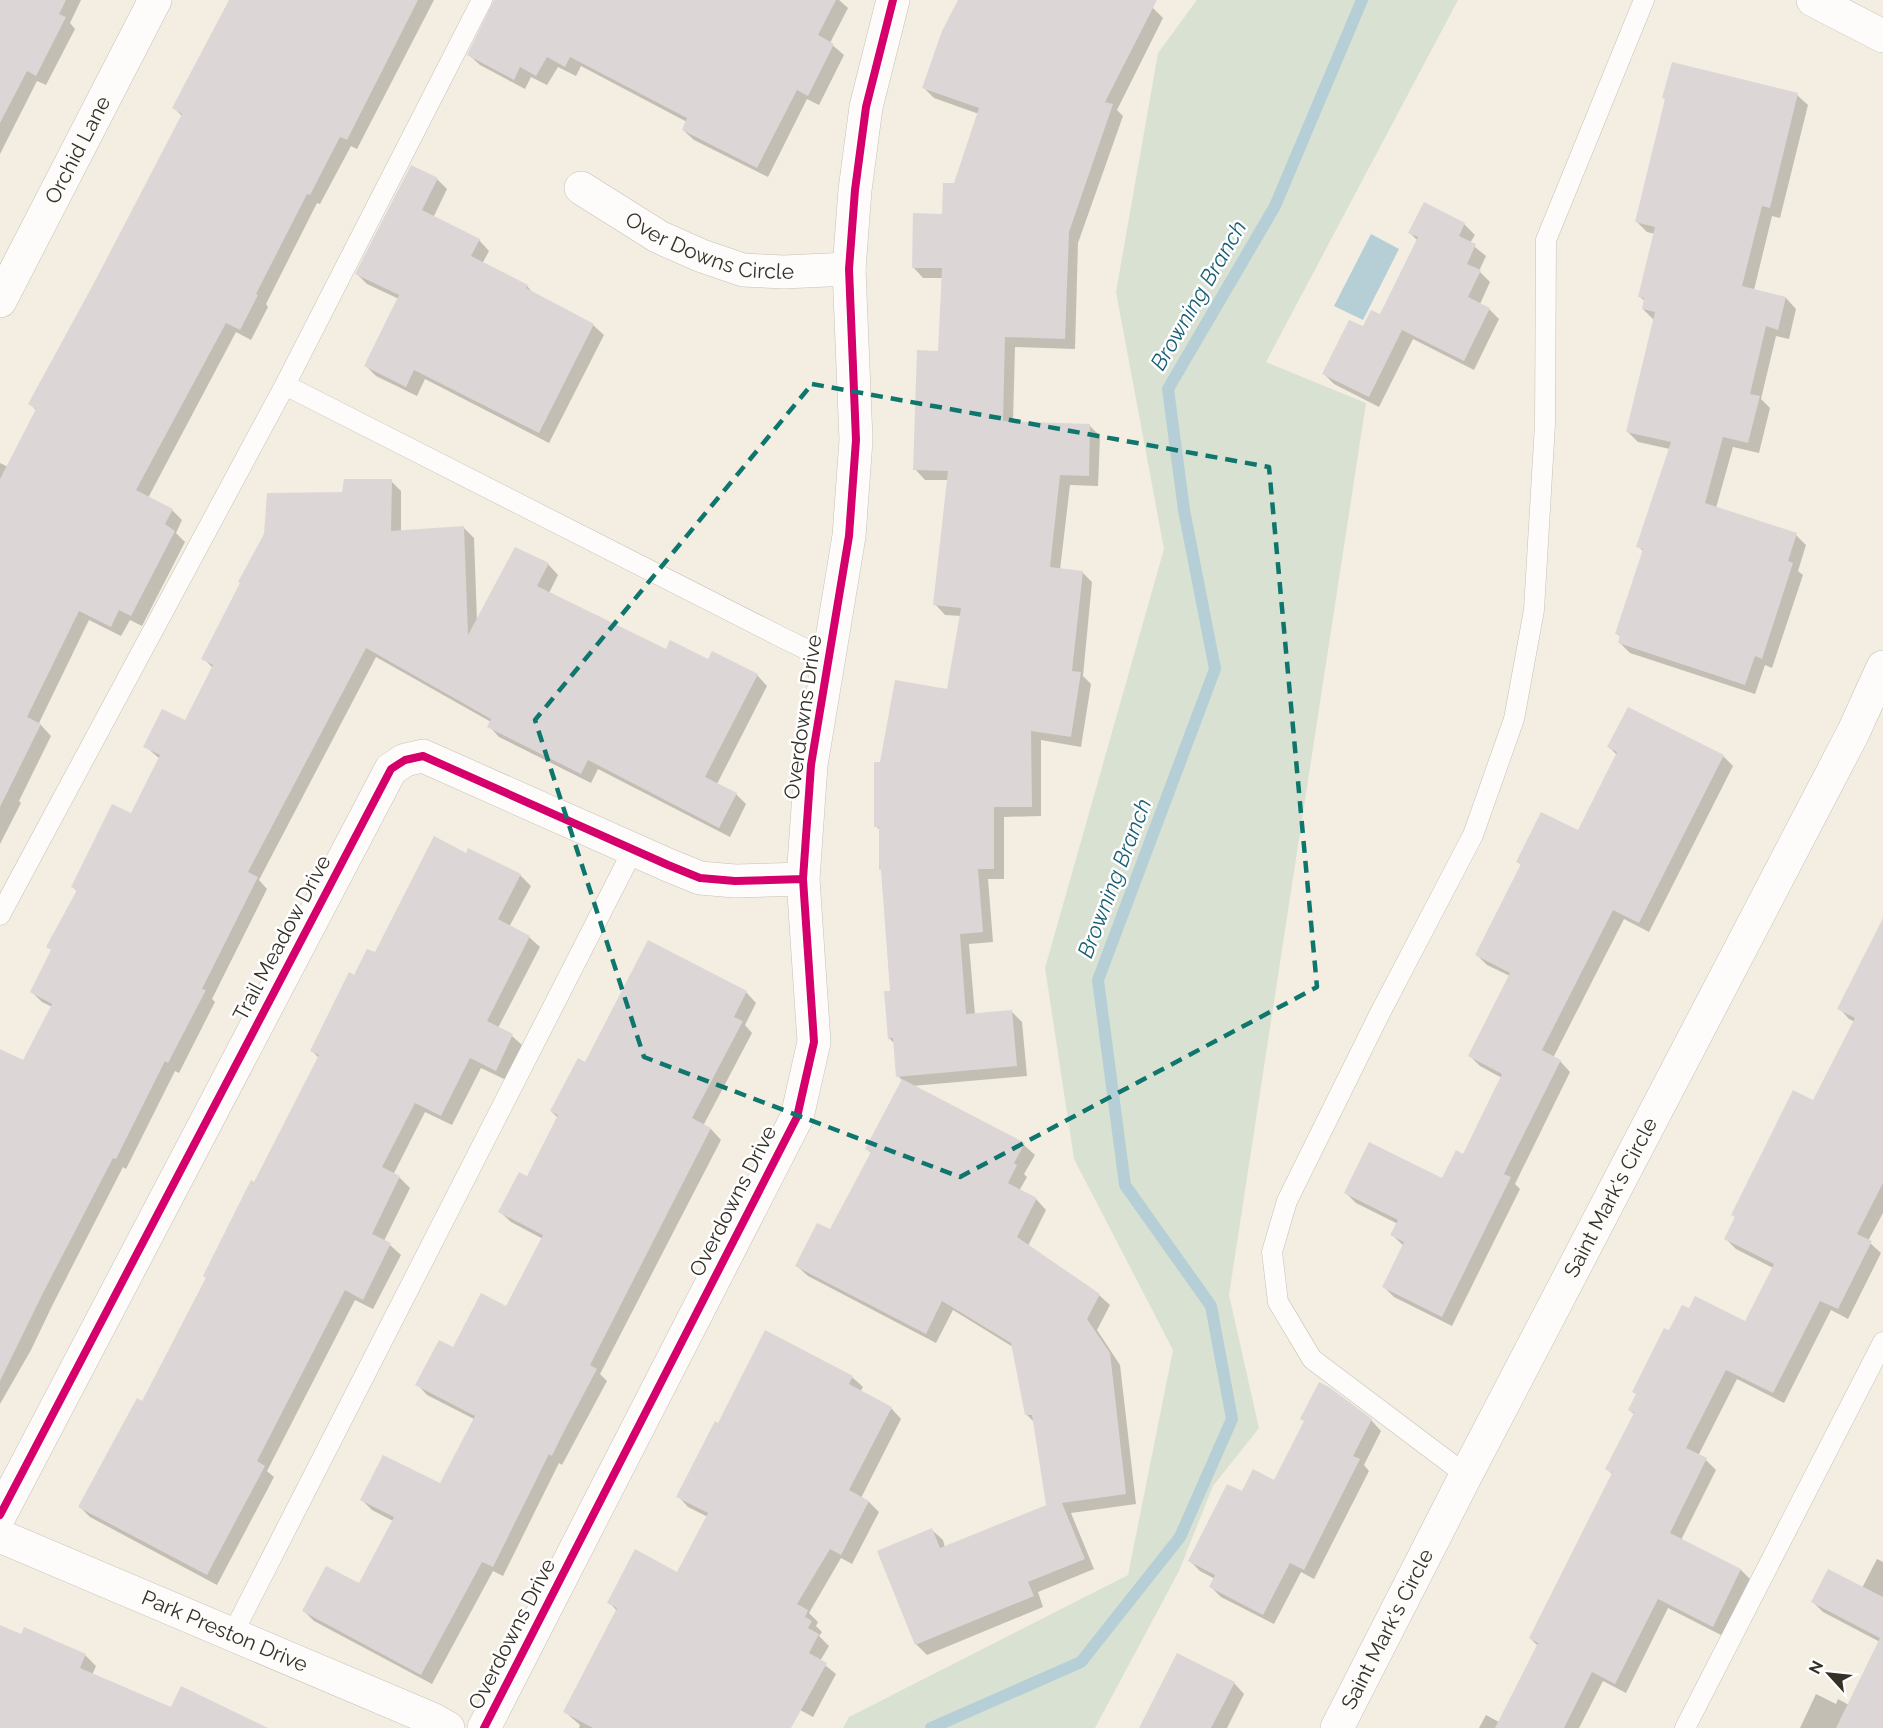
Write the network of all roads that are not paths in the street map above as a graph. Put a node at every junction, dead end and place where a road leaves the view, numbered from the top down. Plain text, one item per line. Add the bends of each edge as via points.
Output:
1 (154, 0) edge
2 (482, 0) edge
3 (893, 0) edge
4 (1644, 0) edge
5 (1813, 0) edge
6 (1883, 36) edge
7 (581, 188) dead end
8 (849, 269) junction
9 (0, 301) edge
10 (285, 385) junction
11 (828, 660) junction
12 (1883, 667) edge
13 (633, 850) junction
14 (803, 879) junction
15 (0, 915) edge
16 (1883, 1342) edge
17 (1466, 1475) junction
18 (0, 1515) edge
19 (0, 1536) edge
20 (232, 1635) junction
21 (437, 1725) edge
22 (484, 1728) edge
23 (1337, 1728) edge
24 (1685, 1728) edge

1 - 9 street, Orchid Lane
2 - 10 lane
3 - 8 street, Overdowns Drive via 866,107
4 - 17 lane via 1546,240 1545,424 1534,610 1514,719 1473,835 1287,1202 1272,1252 1278,1302 1312,1359
5 - 6 street
7 - 8 street, Over Downs Circle via 659,237 743,270
8 - 11 street, Overdowns Drive via 856,440 849,536
10 - 11 lane
10 - 15 lane
11 - 14 street, Overdowns Drive via 811,765
12 - 17 street, Saint Mark's Circle via 1853,734
13 - 14 street, Trail Meadow Drive via 700,878
13 - 18 street, Trail Meadow Drive via 423,756 405,760 391,769
13 - 20 lane
14 - 22 street, Overdowns Drive via 814,1042 796,1117
16 - 24 lane
17 - 23 street, Saint Mark's Circle
19 - 20 street, Park Preston Drive
20 - 21 street, Park Preston Drive

